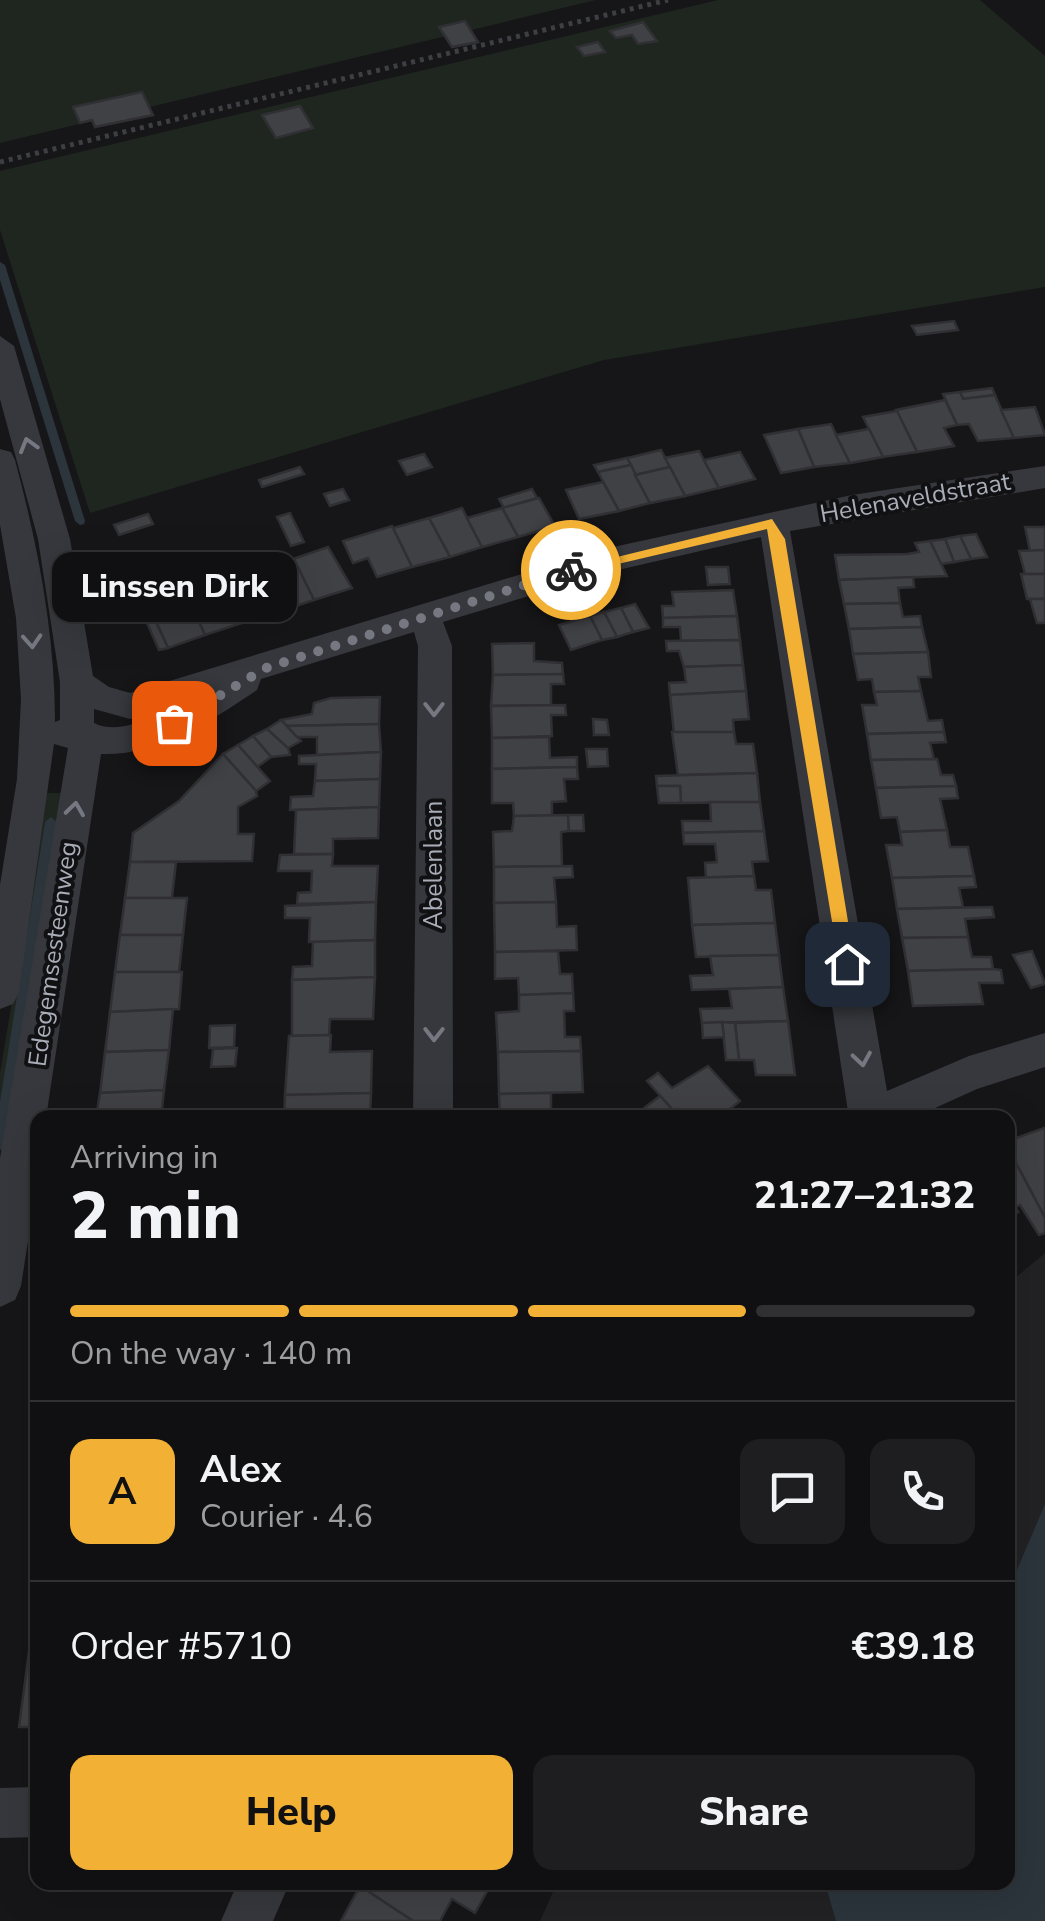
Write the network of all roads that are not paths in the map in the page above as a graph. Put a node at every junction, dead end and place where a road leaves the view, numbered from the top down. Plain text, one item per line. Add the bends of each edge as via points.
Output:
1 (0, 346) edge
2 (0, 460) edge
3 (1045, 477) edge
4 (772, 524) junction
5 (60, 579) junction
6 (26, 589) junction
7 (424, 614) junction
8 (266, 668) junction
9 (76, 682) junction
10 (35, 694) junction
11 (86, 741) junction
12 (0, 992) edge
13 (1045, 1050) edge
14 (434, 1110) edge
15 (869, 1110) edge
16 (886, 1110) edge
17 (0, 1286) edge
18 (30, 1812) edge
19 (0, 1813) edge
20 (261, 1890) edge
21 (247, 1921) edge

5 -> 1 street, Edegemsesteenweg
2 - 6 street, Edegemsesteenweg
3 - 4 street, Helenaveldstraat
4 - 7 street, Helenaveldstraat via 604,561
4 -> 15 street
5 - 6 street
5 - 9 street, Edegemsesteenweg
6 -> 10 street, Edegemsesteenweg
7 - 8 street, Helenaveldstraat
7 -> 14 street, Abelenlaan via 434,646
8 - 9 street, Helenaveldstraat via 233,671 130,706
8 - 11 street, Helenaveldstraat via 201,711 147,736
9 - 11 street, Edegemsesteenweg via 77,723
10 - 11 street via 62,733
10 - 12 street, Edegemsesteenweg via 35,776
17 -> 11 street, Edegemsesteenweg
13 - 16 street
18 - 19 street
20 - 21 street

